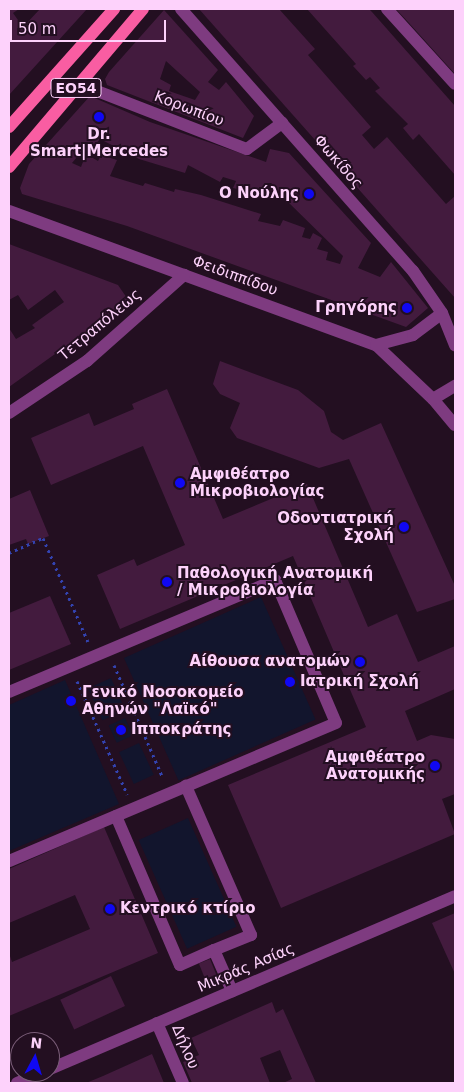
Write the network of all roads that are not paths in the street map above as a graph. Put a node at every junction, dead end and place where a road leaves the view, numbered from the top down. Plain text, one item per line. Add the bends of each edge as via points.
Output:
1 (114, 9) edge
2 (143, 9) edge
3 (182, 9) edge
4 (387, 9) edge
5 (79, 84) junction
6 (455, 84) edge
7 (282, 123) junction
8 (9, 127) edge
9 (9, 167) edge
10 (9, 212) edge
11 (184, 275) junction
12 (442, 313) junction
13 (376, 345) junction
14 (455, 345) edge
15 (455, 386) edge
16 (433, 399) junction
17 (9, 413) edge
18 (455, 425) edge
19 (9, 692) edge
20 (186, 786) junction
21 (116, 816) junction
22 (9, 861) edge
23 (455, 896) edge
24 (214, 950) junction
25 (232, 991) junction
26 (157, 1023) junction
27 (60, 1065) edge
28 (183, 1083) edge

1 - 8 main road, ΕΟ54
2 - 5 main road, ΕΟ54
3 - 7 street, Φωκίδος
4 - 6 street
5 - 7 street, Κορωπίου via 247,149
5 - 9 main road, ΕΟ54
7 - 12 street, Φωκίδος via 412,271
10 - 11 street, Φειδιππίδου
11 - 13 street, Φειδιππίδου
11 - 17 street, Τετραπόλεως via 87,361
12 - 13 street via 413,335
12 - 14 street, Φωκίδος
13 - 16 street, Φειδιππίδου
15 - 16 street
16 - 18 street, Φειδιππίδου
19 - 20 street via 275,580 336,723
20 - 21 street
20 - 24 street via 251,934
21 - 22 street
21 - 24 street via 180,965
23 - 25 street, Μικράς Ασίας
24 - 25 street
25 - 26 street, Μικράς Ασίας
26 - 27 street, Μικράς Ασίας
26 - 28 street, Δήλου

